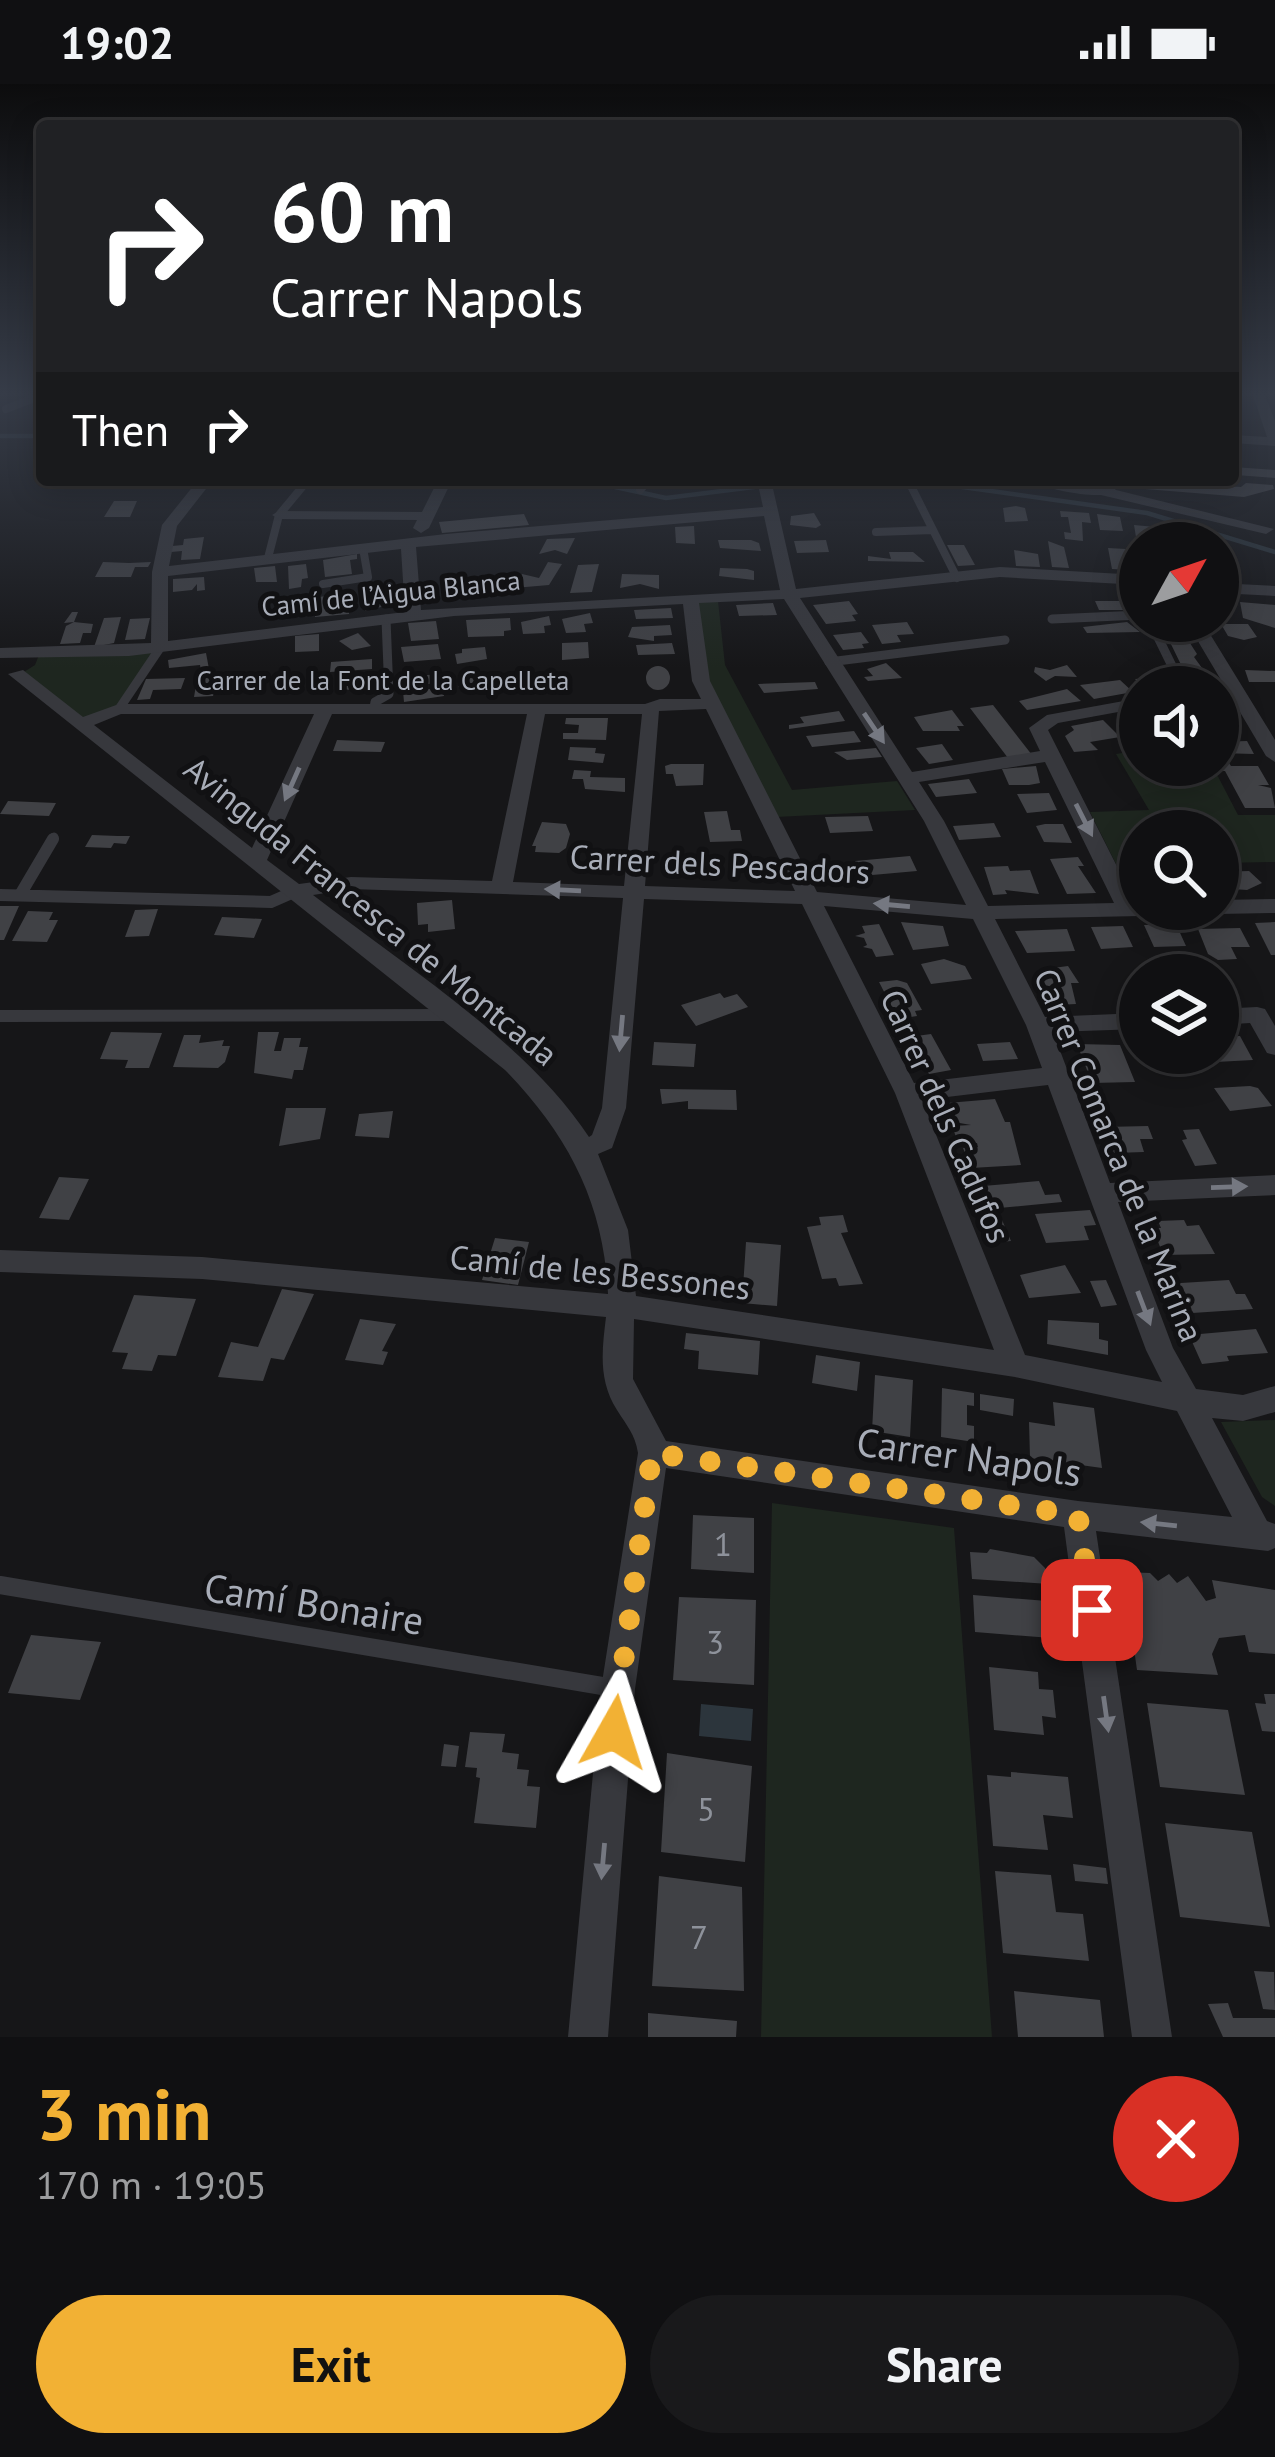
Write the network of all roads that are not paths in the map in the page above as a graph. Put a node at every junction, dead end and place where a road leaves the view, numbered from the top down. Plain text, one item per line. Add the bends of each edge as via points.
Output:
1 (201, 486) edge
2 (303, 486) edge
3 (441, 486) edge
4 (643, 486) edge
5 (765, 486) edge
6 (911, 486) dead end
7 (1100, 486) edge
8 (640, 490) dead end
9 (768, 507) junction
10 (279, 515) junction
11 (424, 516) junction
12 (1272, 529) edge
13 (933, 530) junction
14 (876, 532) dead end
15 (413, 543) junction
16 (362, 548) junction
17 (268, 558) junction
18 (160, 572) junction
19 (957, 578) junction
20 (1119, 578) edge
21 (322, 584) dead end
22 (1239, 589) edge
23 (1275, 591) edge
24 (789, 594) junction
25 (690, 598) junction
26 (413, 615) junction
27 (1119, 616) edge
28 (386, 619) junction
29 (1052, 620) dead end
30 (1005, 640) dead end
31 (160, 648) junction
32 (0, 653) edge
33 (37, 654) junction
34 (829, 662) junction
35 (8, 676) edge
36 (712, 704) junction
37 (1119, 707) edge
38 (1239, 707) edge
39 (326, 708) junction
40 (374, 708) junction
41 (537, 708) junction
42 (119, 710) junction
43 (647, 710) junction
44 (84, 723) junction
45 (1051, 755) junction
46 (1275, 756) edge
47 (908, 778) junction
48 (54, 837) dead end
49 (257, 860) junction
50 (1119, 881) edge
51 (501, 887) junction
52 (296, 890) junction
53 (635, 894) junction
54 (0, 895) edge
55 (20, 896) junction
56 (806, 898) junction
57 (1275, 906) edge
58 (1239, 907) edge
59 (1119, 909) edge
60 (979, 913) junction
61 (454, 1015) junction
62 (0, 1016) edge
63 (1239, 1016) edge
64 (1119, 1022) edge
65 (1038, 1025) junction
66 (1275, 1048) edge
67 (1058, 1075) junction
68 (907, 1093) junction
69 (585, 1150) junction
70 (1275, 1185) edge
71 (1100, 1192) junction
72 (0, 1261) edge
73 (622, 1307) junction
74 (1015, 1365) junction
75 (1275, 1399) edge
76 (1187, 1401) junction
77 (652, 1453) junction
78 (1078, 1515) junction
79 (1267, 1536) edge
80 (0, 1585) edge
81 (618, 1688) junction
82 (588, 2037) edge
83 (1152, 2037) edge

1 - 18 street via 174,517
2 - 10 lane
3 - 11 street
4 - 8 lane
5 - 9 street, Carrer Comarca de la Marina
6 - 13 lane
7 - 12 street
9 - 15 street
9 - 24 street, Carrer Comarca de la Marina
10 - 11 street
10 - 17 lane
11 - 15 street
13 - 14 lane
13 - 19 lane
15 - 16 street
15 - 26 street
16 - 17 street
16 - 21 lane via 366,579
17 - 18 street
18 - 31 street
19 - 20 street, Camí de l’Aigua Blanca via 1017,571
19 - 24 street, Camí de l’Aigua Blanca
22 - 23 street
24 - 25 street, Camí de l’Aigua Blanca
24 - 34 street, Carrer Comarca de la Marina
25 - 26 street, Camí de l’Aigua Blanca
25 - 36 street, Carrer dels Cadufos via 700,677
26 - 28 street, Camí de l’Aigua Blanca
27 - 29 lane
28 - 31 street, Camí de l’Aigua Blanca
28 - 40 lane via 389,694
30 - 34 lane
31 - 33 street, Camí de l’Aigua Blanca
31 - 42 lane
32 - 33 street, Camí de l’Aigua Blanca
33 - 35 street via 33,665
34 -> 47 street, Carrer Comarca de la Marina
35 - 44 street, Avinguda Francesca de Montcada
36 - 43 street, Carrer de la Font de la Capelleta
36 - 56 street, Carrer dels Cadufos
37 - 45 street via 1042,722
38 - 46 street
39 - 40 street, Carrer de la Font de la Capelleta
39 - 42 street, Carrer de la Font de la Capelleta
39 -> 49 street
40 - 41 street, Carrer de la Font de la Capelleta
41 - 43 street, Carrer de la Font de la Capelleta
41 - 51 street
42 - 44 street, Carrer de la Font de la Capelleta
43 - 53 street
44 - 49 street, Avinguda Francesca de Montcada
45 - 47 street
45 -> 50 street
47 - 60 street, Carrer Comarca de la Marina
48 - 55 lane
49 - 52 street, Avinguda Francesca de Montcada
51 - 52 street, Carrer dels Pescadors via 351,883
53 -> 51 street, Carrer dels Pescadors
52 - 55 lane via 271,902
52 - 61 street, Avinguda Francesca de Montcada
53 - 56 street, Carrer dels Pescadors
53 -> 69 street via 614,1108 603,1141
54 - 55 lane
60 -> 56 street, Carrer dels Pescadors
56 - 68 street, Carrer dels Cadufos
57 - 58 street
59 - 60 street, Carrer dels Pescadors
60 - 65 street, Carrer Comarca de la Marina
61 - 62 lane
61 - 69 street, Avinguda Francesca de Montcada via 546,1094
63 - 66 street via 1257,1015
64 - 65 street
65 - 67 street, Carrer Comarca de la Marina
67 - 68 street
67 - 71 street, Carrer Comarca de la Marina
68 - 74 street, Carrer dels Cadufos
69 - 73 street, Avinguda Francesca de Montcada via 616,1231
71 -> 70 street
71 -> 76 street, Carrer Comarca de la Marina
72 - 73 street, Camí de les Bessones via 202,1268
73 - 74 street, Camí de les Bessones
73 - 77 street, Avinguda Francesca de Montcada via 621,1389 651,1429
74 - 76 street, Camí de les Bessones
75 - 76 street, Camí de les Bessones via 1243,1408
76 - 79 street, Carrer Comarca de la Marina
77 - 78 street, Carrer Napols
77 - 81 street
79 -> 78 street, Carrer Napols
78 -> 83 street
80 - 81 lane, Camí Bonaire
81 -> 82 street

